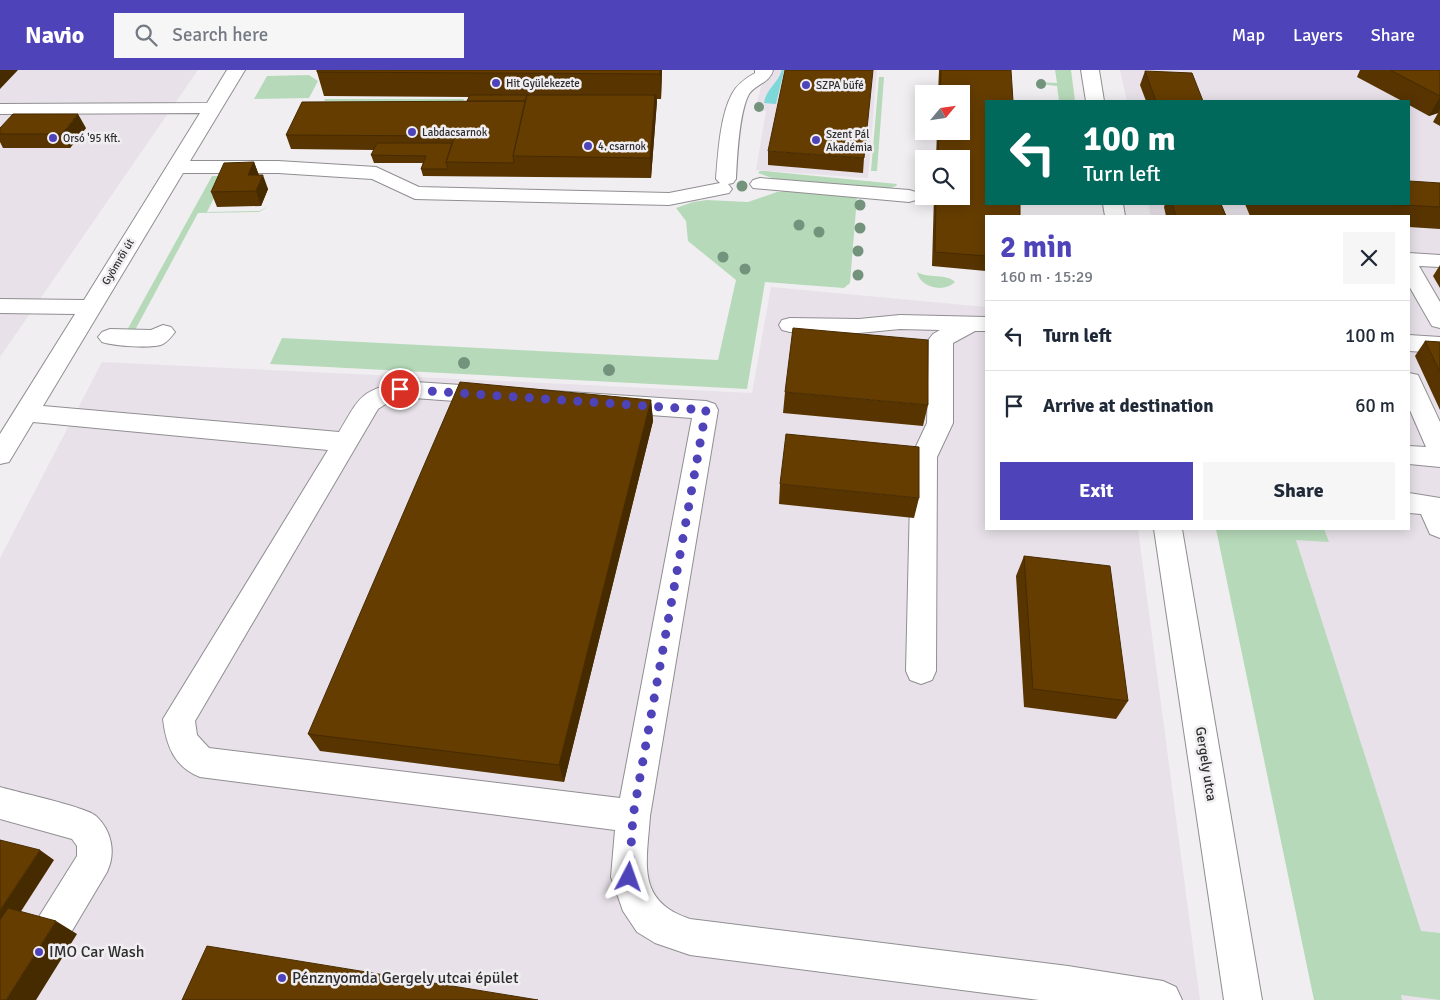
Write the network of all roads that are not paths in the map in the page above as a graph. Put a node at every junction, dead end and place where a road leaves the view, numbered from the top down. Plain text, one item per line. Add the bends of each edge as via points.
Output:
1 (236, 70) edge
2 (764, 70) edge
3 (1090, 70) edge
4 (1096, 100) edge
5 (213, 108) junction
6 (0, 109) edge
7 (176, 167) junction
8 (739, 189) junction
9 (909, 196) dead end
10 (1410, 259) edge
11 (1440, 261) edge
12 (1410, 270) edge
13 (0, 306) edge
14 (90, 307) junction
15 (1440, 321) edge
16 (979, 324) edge
17 (790, 325) dead end
18 (164, 332) dead end
19 (110, 337) dead end
20 (1410, 343) edge
21 (1440, 345) edge
22 (1410, 383) edge
23 (25, 413) junction
24 (345, 442) junction
25 (1440, 450) edge
26 (0, 455) edge
27 (1410, 456) edge
28 (1440, 458) edge
29 (1410, 503) edge
30 (1440, 527) edge
31 (1168, 530) edge
32 (921, 671) dead end
33 (0, 803) edge
34 (633, 816) junction
35 (53, 928) edge
36 (1163, 1000) edge
37 (1243, 1000) edge

1 - 5 street, Gyömrői út
2 - 8 street via 763,75 740,94 726,165
3 - 4 street
5 - 6 street
5 - 7 street, Gyömrői út
7 - 8 street via 278,167 376,174 415,193 669,199
7 - 14 street, Gyömrői út
8 - 9 street
10 - 11 street
12 - 15 street
13 - 14 street
14 - 23 street, Gyömrői út
16 - 17 street
16 - 32 street via 941,339 940,423 924,457
18 - 19 street via 156,338
20 - 21 street
22 - 25 street
23 - 24 street
23 - 26 street, Gyömrői út
24 - 34 street via 369,403 400,389 706,410
24 - 34 street via 179,719 182,741 200,762
27 - 28 street
29 - 30 street via 1431,505
31 - 37 street, Gergely utca
33 - 35 street via 83,826 94,841 95,860
34 - 36 street via 629,877 636,898 650,919 668,930 690,937 1068,984

